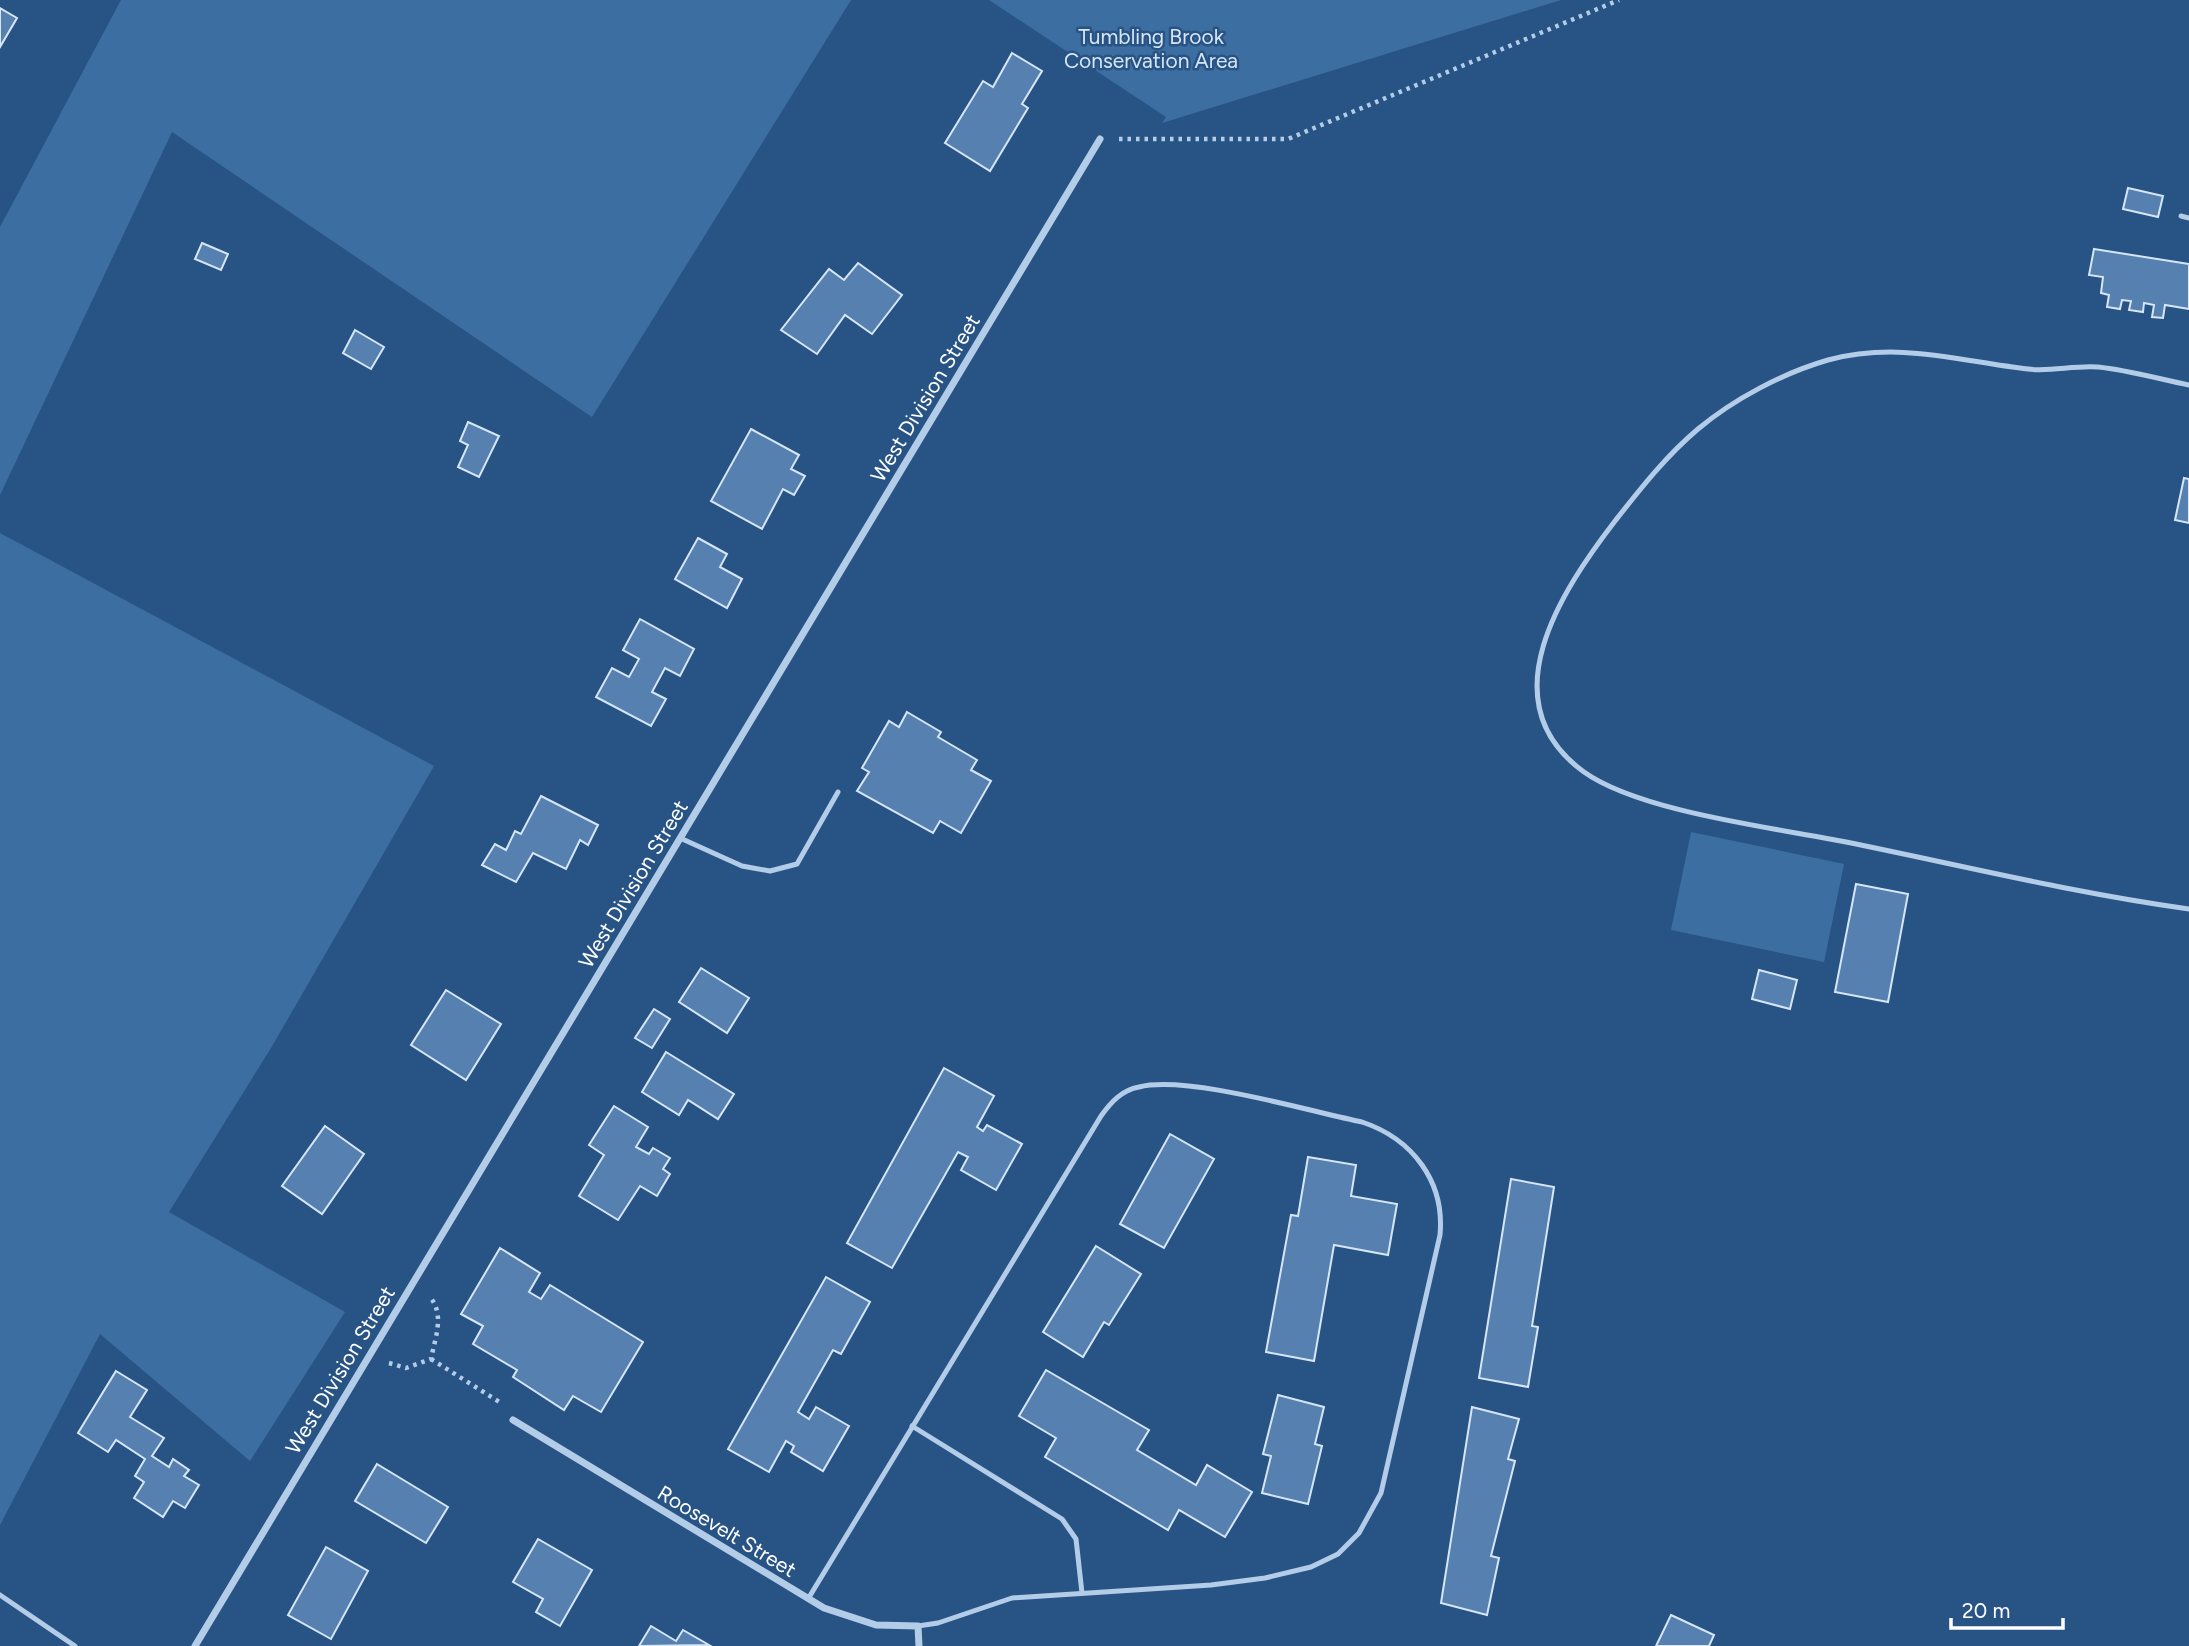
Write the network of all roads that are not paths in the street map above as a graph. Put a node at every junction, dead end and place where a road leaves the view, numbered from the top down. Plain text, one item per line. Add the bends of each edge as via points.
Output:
1 (1100, 139) road end
2 (2181, 216) dead end
3 (2189, 218) edge
4 (2189, 385) edge
5 (838, 792) dead end
6 (680, 838) junction
7 (2189, 909) edge
8 (513, 1420) road end
9 (912, 1426) junction
10 (1082, 1593) junction
11 (0, 1595) edge
12 (807, 1599) junction
13 (918, 1626) junction
14 (73, 1645) edge
15 (195, 1646) edge
16 (919, 1646) edge

1 - 6 street, West Division Street
2 - 3 lane
4 - 7 lane via 2101,368 2040,370 1906,351 1848,355 1767,386 1716,415 1678,447 1590,554 1553,617 1539,664 1538,688 1546,726 1567,757 1594,778 1627,793 1689,811 1974,871
5 - 6 lane via 797,864 770,871 741,866
6 - 15 street, West Division Street
8 - 12 street, Roosevelt Street
9 - 10 lane via 1062,1519 1076,1539
9 - 10 lane via 1101,1116 1122,1093 1154,1085 1193,1087 1362,1122 1406,1148 1438,1192 1440,1235 1381,1493 1359,1533 1325,1562 1265,1578
9 - 12 lane
10 - 13 lane via 1012,1598
11 - 14 lane
12 - 13 street, Roosevelt Street via 859,1622
13 - 16 street

